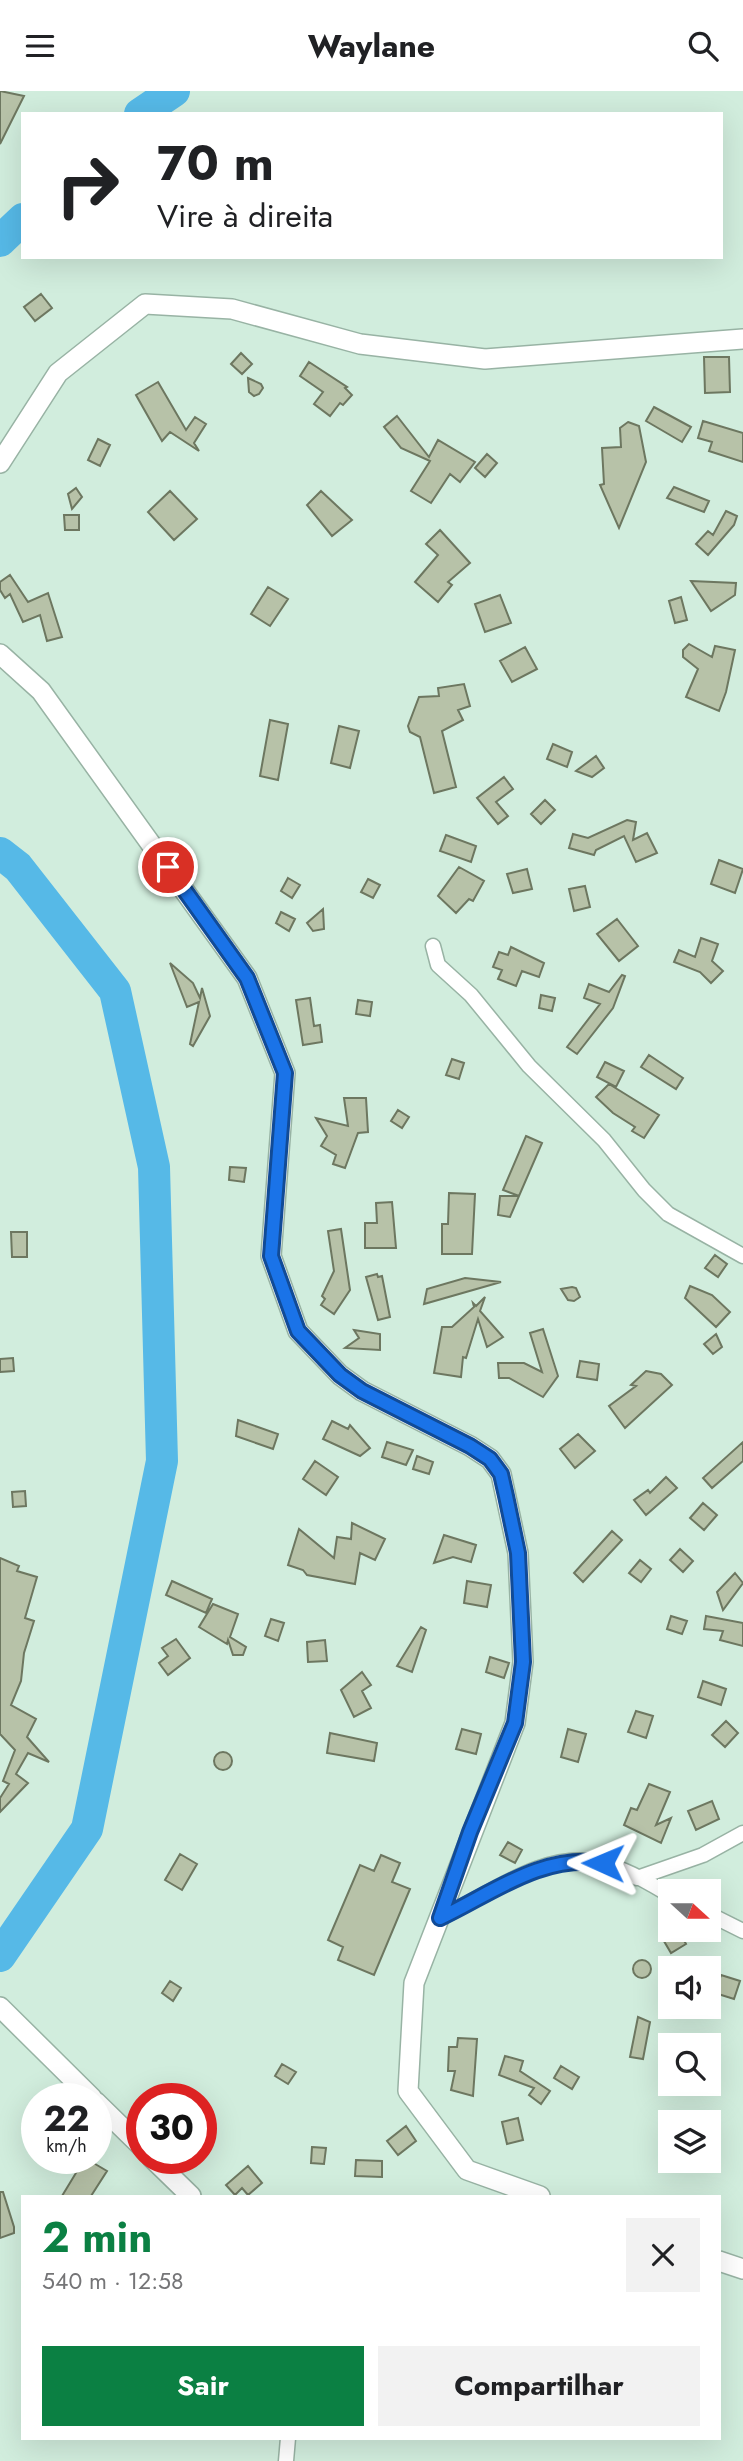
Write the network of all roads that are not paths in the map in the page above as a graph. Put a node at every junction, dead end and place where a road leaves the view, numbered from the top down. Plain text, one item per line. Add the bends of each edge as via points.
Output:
1 (743, 339) edge
2 (0, 463) edge
3 (0, 654) edge
4 (433, 946) dead end
5 (743, 1257) edge
6 (743, 1833) edge
7 (637, 1878) junction
8 (658, 1889) edge
9 (440, 1918) junction
10 (721, 1920) edge
11 (743, 1931) edge
12 (4, 2011) edge
13 (77, 2083) edge
14 (112, 2118) edge
15 (126, 2131) edge
16 (168, 2174) edge
17 (190, 2195) edge
18 (537, 2195) edge
19 (721, 2262) edge
20 (743, 2269) edge
21 (288, 2440) edge
22 (286, 2461) edge

1 - 2 street via 485,359 360,344 232,309 145,304 58,373
3 - 9 street via 41,691 247,978 285,1073 271,1256 298,1331 362,1391 470,1446 490,1459 501,1474 518,1553 523,1662 515,1723
4 - 5 street via 438,965 471,995 529,1066 604,1140 652,1198 668,1213
6 - 7 street via 703,1855
7 - 8 street
7 - 9 street via 603,1863 556,1864 501,1885
9 - 18 street via 414,1983 408,2091 467,2170
10 - 11 street
12 - 13 street
14 - 15 street
16 - 17 street
19 - 20 street
21 - 22 street

